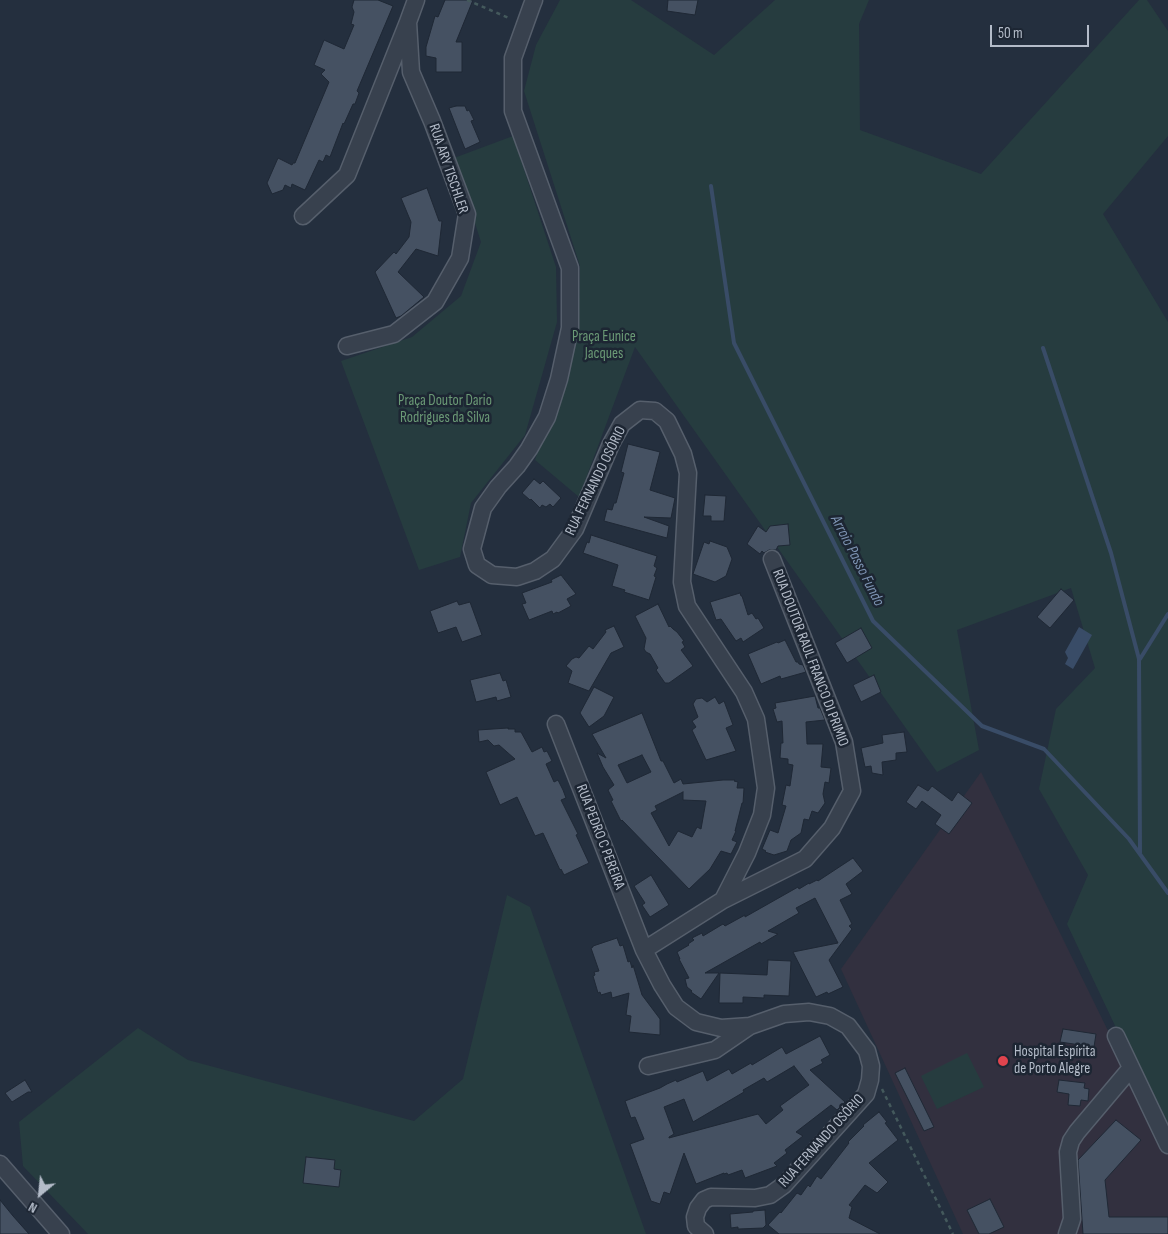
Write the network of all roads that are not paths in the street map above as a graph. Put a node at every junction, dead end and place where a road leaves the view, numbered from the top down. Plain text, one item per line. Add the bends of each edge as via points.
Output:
1 (416, 0) edge
2 (534, 0) edge
3 (408, 22) junction
4 (303, 216) dead end
5 (347, 346) dead end
6 (772, 559) dead end
7 (556, 724) dead end
8 (723, 900) junction
9 (644, 950) junction
10 (750, 1026) junction
11 (1116, 1036) dead end
12 (648, 1066) dead end
13 (1131, 1068) junction
14 (1168, 1145) edge
15 (0, 1164) edge
16 (61, 1234) edge
17 (705, 1234) edge
18 (1067, 1234) edge

1 - 3 street
2 - 8 street, RUA FERNANDO OSÓRIO via 513,58 513,111 570,268 570,328 547,417 529,449 483,508 472,549 477,565 492,575 517,577 535,570 553,558 575,529 622,424 640,410 655,411 667,421 688,473 682,582 687,606 744,692 756,719 766,788 762,815
3 - 4 street via 347,175
3 - 5 street, RUA ARY TISCHLER via 411,72 467,214 460,258 435,302 394,334
6 - 8 street, RUA DOUTOR RAUL FRANCO DI PRIMIO via 844,742 852,791 832,828 805,859
7 - 9 street, RUA PEDRO C PEREIRA
8 - 9 street
9 - 10 street via 676,1007 696,1022 721,1028
10 - 12 street via 715,1050
10 - 17 street, RUA FERNANDO OSÓRIO via 784,1014 809,1012 830,1016 848,1026 867,1052 870,1080 866,1094 784,1185 770,1195 756,1198 711,1197 704,1200 695,1217 696,1226
11 - 13 street
13 - 14 street
13 - 18 street via 1071,1141 1068,1152 1072,1219
15 - 16 street

